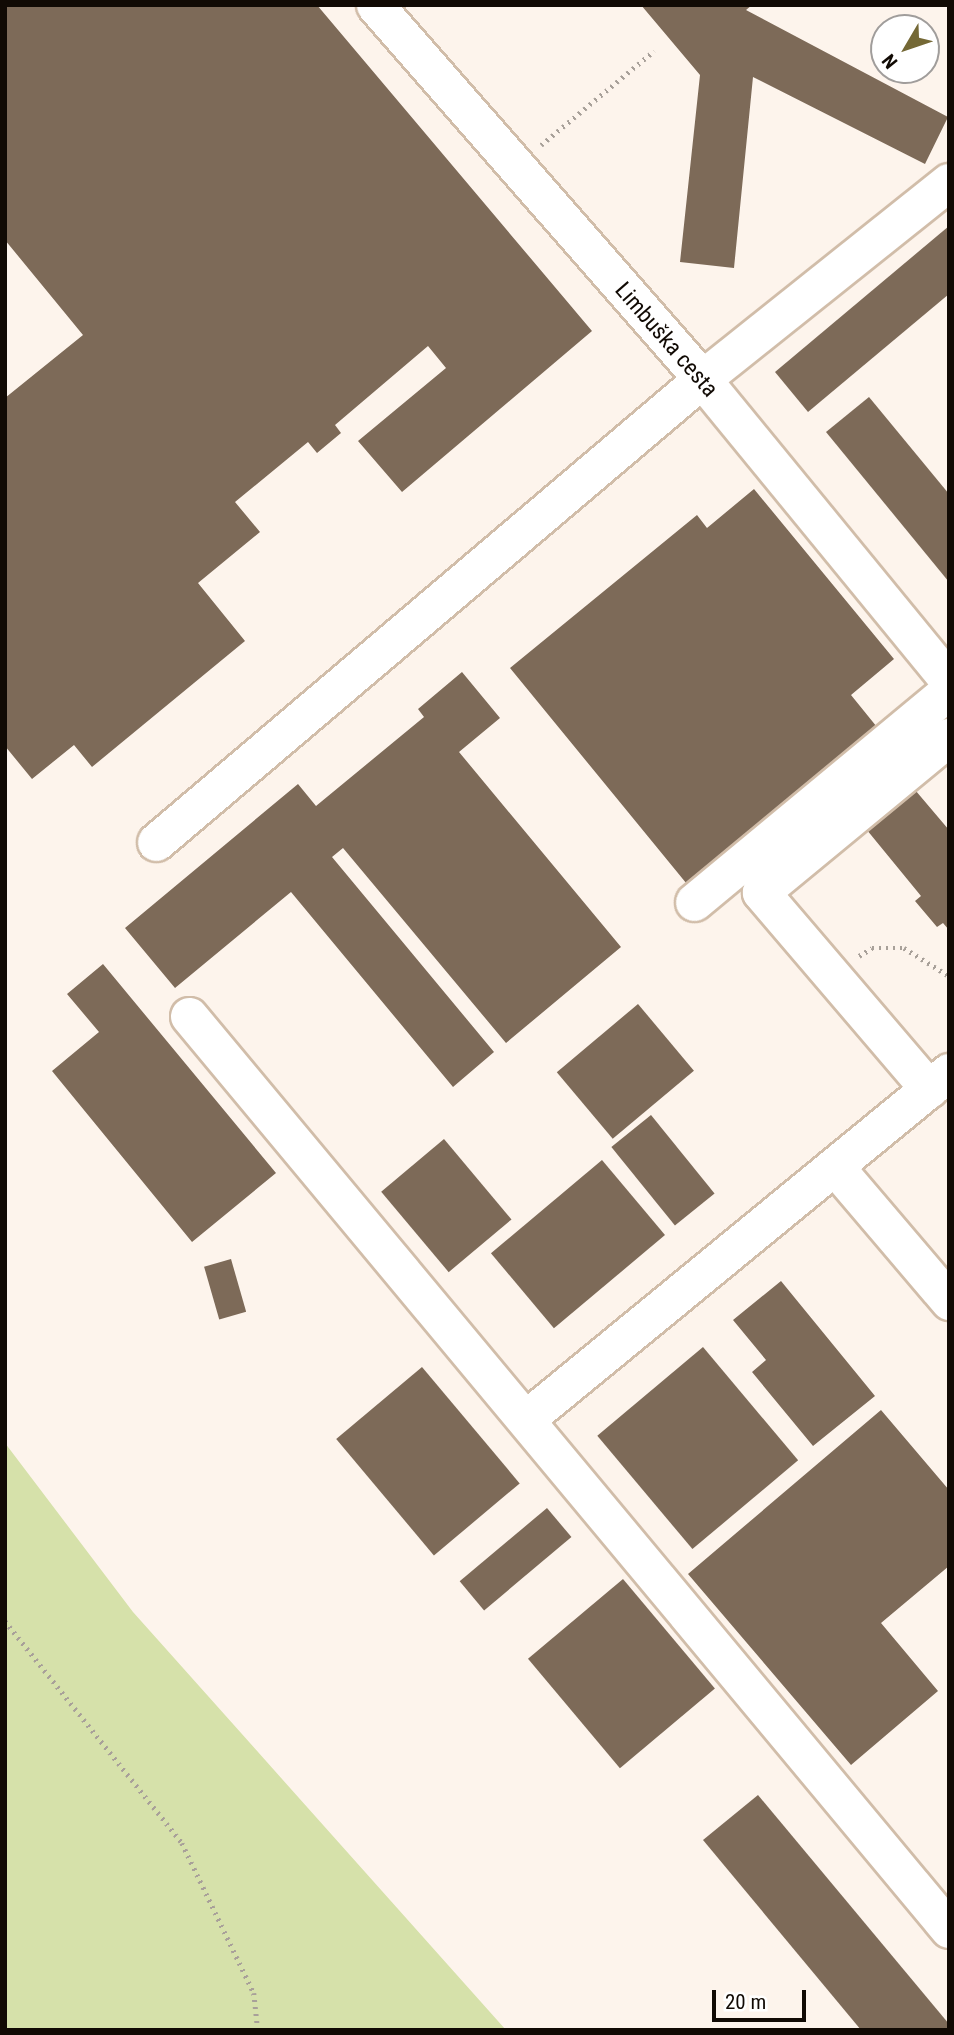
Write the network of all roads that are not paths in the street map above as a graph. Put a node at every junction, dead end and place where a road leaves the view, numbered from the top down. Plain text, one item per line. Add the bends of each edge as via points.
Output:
1 (375, 5) edge
2 (949, 181) edge
3 (702, 379) junction
4 (949, 681) edge
5 (949, 690) edge
6 (949, 737) edge
7 (156, 842) dead end
8 (694, 902) dead end
9 (189, 1016) dead end
10 (939, 1080) edge
11 (836, 1168) junction
12 (949, 1301) edge
13 (527, 1418) junction
14 (949, 1929) edge

1 - 3 street, Limbuška cesta
2 - 3 street
3 - 4 street, Limbuška cesta
3 - 7 street
5 - 8 street
6 - 10 street via 761,892 834,977
9 - 13 street
10 - 11 street
11 - 12 street
11 - 13 street
13 - 14 street

